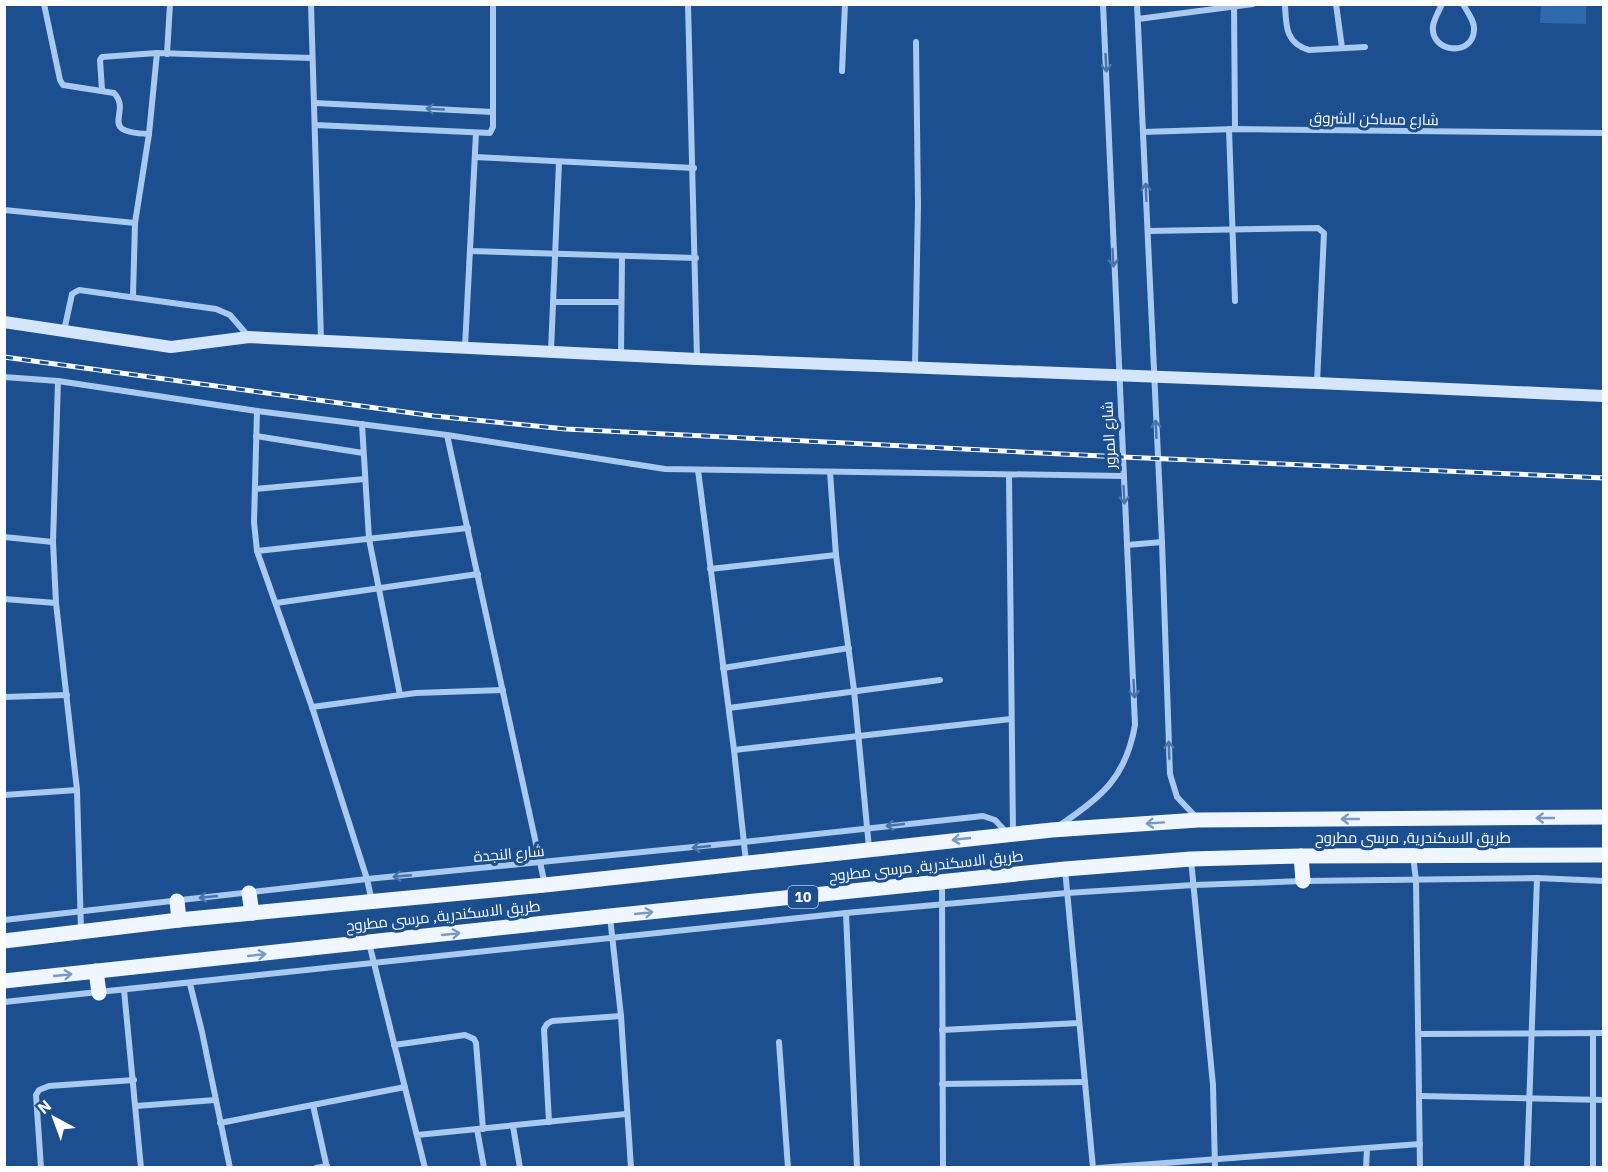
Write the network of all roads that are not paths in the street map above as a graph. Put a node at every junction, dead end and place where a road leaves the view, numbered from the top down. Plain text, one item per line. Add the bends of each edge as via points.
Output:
1 (44, 4) edge
2 (170, 4) edge
3 (311, 4) edge
4 (493, 4) edge
5 (688, 4) edge
6 (845, 4) edge
7 (1103, 4) edge
8 (1137, 4) edge
9 (1253, 4) edge
10 (1285, 4) edge
11 (1336, 4) edge
12 (1442, 4) edge
13 (1463, 4) edge
14 (1234, 6) edge
15 (1138, 19) junction
16 (916, 42) dead end
17 (1365, 47) dead end
18 (1342, 48) junction
19 (157, 53) junction
20 (167, 54) junction
21 (312, 58) junction
22 (842, 71) dead end
23 (102, 90) junction
24 (315, 103) junction
25 (493, 112) junction
26 (315, 125) junction
27 (1232, 129) junction
28 (1143, 132) junction
29 (476, 133) junction
30 (149, 134) junction
31 (1604, 134) edge
32 (475, 157) junction
33 (559, 162) junction
34 (694, 168) junction
35 (4, 210) edge
36 (135, 223) junction
37 (1233, 230) junction
38 (1148, 231) junction
39 (470, 251) junction
40 (555, 254) junction
41 (622, 256) junction
42 (696, 258) junction
43 (133, 296) junction
44 (1235, 301) dead end
45 (553, 302) junction
46 (621, 302) junction
47 (4, 322) edge
48 (64, 332) junction
49 (249, 337) junction
50 (321, 341) junction
51 (465, 347) junction
52 (551, 351) junction
53 (621, 355) junction
54 (697, 359) junction
55 (915, 367) junction
56 (1118, 375) junction
57 (4, 377) edge
58 (1154, 377) junction
59 (58, 381) junction
60 (1317, 383) junction
61 (1604, 396) edge
62 (256, 411) junction
63 (362, 424) junction
64 (447, 435) junction
65 (256, 436) junction
66 (363, 453) junction
67 (698, 470) junction
68 (830, 472) junction
69 (1009, 475) junction
70 (1124, 476) junction
71 (365, 479) junction
72 (255, 489) junction
73 (468, 528) junction
74 (4, 537) edge
75 (369, 538) junction
76 (52, 542) junction
77 (1162, 542) junction
78 (1127, 545) junction
79 (257, 550) junction
80 (836, 555) junction
81 (710, 569) junction
82 (478, 574) junction
83 (378, 589) junction
84 (4, 599) edge
85 (56, 603) junction
86 (276, 603) junction
87 (849, 648) junction
88 (723, 668) junction
89 (940, 680) dead end
90 (503, 690) junction
91 (854, 690) junction
92 (67, 695) junction
93 (400, 695) junction
94 (4, 697) edge
95 (312, 707) junction
96 (729, 708) junction
97 (1011, 719) junction
98 (859, 736) junction
99 (735, 750) junction
100 (76, 790) junction
101 (4, 795) edge
102 (1604, 818) edge
103 (1198, 820) junction
104 (867, 828) junction
105 (1052, 830) junction
106 (1011, 834) junction
107 (744, 842) junction
108 (869, 849) junction
109 (1604, 855) edge
110 (1301, 856) junction
111 (1413, 856) junction
112 (1191, 859) junction
113 (746, 862) junction
114 (540, 863) junction
115 (1065, 869) junction
116 (1537, 878) junction
117 (367, 879) junction
118 (1416, 880) junction
119 (1302, 881) junction
120 (1604, 881) edge
121 (942, 883) junction
122 (545, 885) junction
123 (1194, 885) junction
124 (249, 893) junction
125 (1068, 893) junction
126 (177, 901) junction
127 (372, 902) junction
128 (942, 905) junction
129 (81, 912) junction
130 (252, 913) junction
131 (846, 913) junction
132 (610, 916) junction
133 (4, 920) edge
134 (179, 920) junction
135 (81, 932) junction
136 (612, 939) junction
137 (4, 941) edge
138 (369, 943) junction
139 (375, 964) junction
140 (96, 971) junction
141 (4, 981) edge
142 (190, 984) junction
143 (124, 990) junction
144 (99, 993) junction
145 (4, 1002) edge
146 (621, 1016) junction
147 (1079, 1023) junction
148 (942, 1030) junction
149 (1419, 1034) junction
150 (1531, 1034) junction
151 (1593, 1034) junction
152 (1604, 1034) edge
153 (778, 1042) dead end
154 (394, 1045) junction
155 (134, 1080) junction
156 (1085, 1082) junction
157 (942, 1084) junction
158 (405, 1087) junction
159 (1419, 1096) junction
160 (1529, 1099) junction
161 (215, 1100) junction
162 (1593, 1100) junction
163 (1604, 1100) edge
164 (313, 1105) junction
165 (136, 1106) junction
166 (626, 1114) junction
167 (549, 1122) junction
168 (220, 1123) junction
169 (513, 1126) junction
170 (480, 1129) junction
171 (417, 1135) junction
172 (1420, 1144) junction
173 (1367, 1148) junction
174 (1215, 1159) junction
175 (40, 1167) edge
176 (141, 1167) edge
177 (230, 1167) edge
178 (316, 1167) edge
179 (327, 1167) edge
180 (425, 1167) edge
181 (484, 1167) edge
182 (520, 1167) edge
183 (631, 1167) edge
184 (788, 1167) edge
185 (857, 1167) edge
186 (942, 1167) edge
187 (1093, 1167) edge
188 (1100, 1167) edge
189 (1215, 1167) edge
190 (1366, 1167) edge
191 (1420, 1167) edge
192 (1527, 1167) edge
193 (1593, 1167) edge

1 - 23 street via 60,80 68,87
2 - 20 street
3 - 21 street
4 - 25 street
5 - 34 street
6 - 22 street
7 -> 56 street, شارع المرور
8 - 15 street
9 - 14 street
10 - 18 street via 1287,31 1295,44 1309,50
11 - 18 street
12 - 13 street via 1434,35 1452,50 1467,45 1474,30
14 - 15 street
14 - 27 street
15 - 28 street
16 - 55 street
17 - 18 street
19 - 20 street
19 - 23 street via 102,57
19 - 30 street
20 - 21 street
21 - 24 street
23 - 30 street via 117,96 122,130
25 -> 24 street
24 - 26 street
25 - 29 street via 492,132
26 - 29 street
26 - 50 street
27 - 28 street, شارع مساكن الشروق
27 - 31 street, شارع مساكن الشروق
27 - 37 street
38 -> 28 street
29 - 32 street
30 - 36 street
32 - 33 street
32 - 39 street
33 - 34 street
33 - 40 street
34 - 42 street
35 - 36 street
36 - 43 street
37 - 38 street
37 - 44 street
37 - 60 street via 1318,228 1324,232
38 - 58 street
39 - 40 street
39 - 51 street
40 - 41 street
40 - 45 street
41 - 42 street
41 - 46 street
42 - 54 street
43 - 48 street via 74,291
43 - 49 street via 223,311
45 - 46 street
45 - 52 street
46 - 53 street
47 - 48 street
48 - 49 street via 171,347
49 - 50 street
50 - 51 street
51 - 52 street
52 - 53 street
53 - 54 street
54 - 55 street
55 - 56 street
56 - 58 street
56 - 70 street, شارع المرور
57 - 59 street
58 - 60 street
77 -> 58 street
59 - 62 street
59 - 76 street
60 - 61 street
62 - 63 street
62 - 65 street
63 - 64 street
63 - 66 street
64 - 67 street via 665,469
64 - 73 street
65 - 66 street
65 - 72 street
66 - 71 street
67 - 68 street
67 - 81 street
68 - 69 street
68 - 80 street
69 - 70 street
69 - 97 street
70 -> 78 street, شارع المرور
71 - 72 street
71 - 75 street
72 - 79 street
73 - 75 street
73 - 82 street
74 - 76 street
75 - 79 street
75 - 83 street
76 - 85 street
77 - 78 street
103 -> 77 street via 1177,797 1170,774
78 -> 105 street, شارع المرور via 1135,705 1131,744 1125,763 1102,795
79 - 86 street
80 - 81 street
80 - 87 street
81 - 88 street
82 - 83 street
82 - 90 street
83 - 86 street
83 - 93 street
84 - 85 street
85 - 92 street
86 - 95 street
87 - 88 street
87 - 91 street
88 - 96 street
89 - 91 street
90 - 93 street
90 - 114 street
91 - 96 street
91 - 98 street
92 - 94 street
92 - 100 street
93 - 95 street
95 - 117 street
96 - 99 street
97 - 98 street
97 - 106 street
98 - 99 street
98 - 104 street
99 - 107 street
100 - 101 street
100 - 129 street
102 -> 103 main road, طريق الاسكندرية, مرسى مطروح
103 -> 105 main road, طريق الاسكندرية, مرسى مطروح
106 -> 104 street, شارع النجدة via 995,820 983,816
104 - 107 street, شارع النجدة
104 - 108 street
105 - 106 main road, طريق الاسكندرية, مرسى مطروح
106 -> 108 main road, طريق الاسكندرية, مرسى مطروح
107 - 113 street
107 -> 114 street, شارع النجدة
108 - 113 main road, طريق الاسكندرية, مرسى مطروح
109 - 111 main road, طريق الاسكندرية, مرسى مطروح / 10
110 - 111 main road, طريق الاسكندرية, مرسى مطروح / 10
110 - 112 main road, طريق الاسكندرية, مرسى مطروح / 10
110 - 119 main road
111 - 118 street
112 - 115 main road, طريق الاسكندرية, مرسى مطروح / 10
112 - 123 street
113 - 122 main road, طريق الاسكندرية, مرسى مطروح
114 -> 117 street, شارع النجدة
114 - 122 street
115 - 121 main road, طريق الاسكندرية, مرسى مطروح / 10
115 - 125 street
116 - 118 street
116 - 120 street
116 - 150 street
117 - 124 street, شارع النجدة
117 - 127 street
118 - 119 street
118 - 149 street
119 - 123 street
121 - 128 street
132 -> 121 main road, طريق الاسكندرية, مرسى مطروح / 10
122 - 127 main road, طريق الاسكندرية, مرسى مطروح
123 - 125 street
123 - 174 street via 1213,1085
124 -> 126 street, شارع النجدة
124 - 130 main road
125 - 128 street
125 - 147 street
126 - 129 street, شارع النجدة
126 - 134 main road
127 - 130 main road, طريق الاسكندرية, مرسى مطروح
128 - 131 street
128 - 148 street
129 - 133 street, شارع النجدة
129 - 135 street
130 - 134 main road, طريق الاسكندرية, مرسى مطروح
131 - 136 street
131 - 185 street
132 - 136 street
138 -> 132 main road, طريق الاسكندرية, مرسى مطروح / 10
134 - 135 main road, طريق الاسكندرية, مرسى مطروح
135 - 137 main road, طريق الاسكندرية, مرسى مطروح
136 - 139 street
136 - 146 street
138 - 139 street
140 -> 138 main road, طريق الاسكندرية, مرسى مطروح / 10
139 - 142 street
139 - 154 street
141 -> 140 main road, طريق الاسكندرية, مرسى مطروح / 10
140 - 144 main road
142 - 143 street
142 - 161 street
143 - 144 street
143 - 155 street
144 - 145 street
146 - 166 street
146 - 167 street via 547,1024 544,1029
147 - 148 street
147 - 156 street
148 - 157 street
149 - 150 street
149 - 159 street
150 - 151 street
150 - 160 street
151 - 152 street
151 - 162 street
153 - 184 street
154 - 158 street
154 - 170 street via 465,1035 474,1039
155 - 165 street
155 - 175 street via 39,1090 36,1102
156 - 157 street
156 - 187 street
157 - 186 street
158 - 164 street
158 - 171 street
159 - 160 street
159 - 172 street
160 - 162 street
160 - 192 street
161 - 165 street
161 - 168 street
162 - 163 street
162 - 193 street
164 - 168 street
164 - 179 street
165 - 176 street
166 - 167 street
166 - 183 street
167 - 169 street
168 - 177 street
169 - 170 street
169 - 182 street
170 - 171 street
170 - 181 street
171 - 180 street
172 - 173 street
172 - 191 street
173 - 174 street
173 - 190 street
174 - 188 street
174 - 189 street
178 - 179 street

